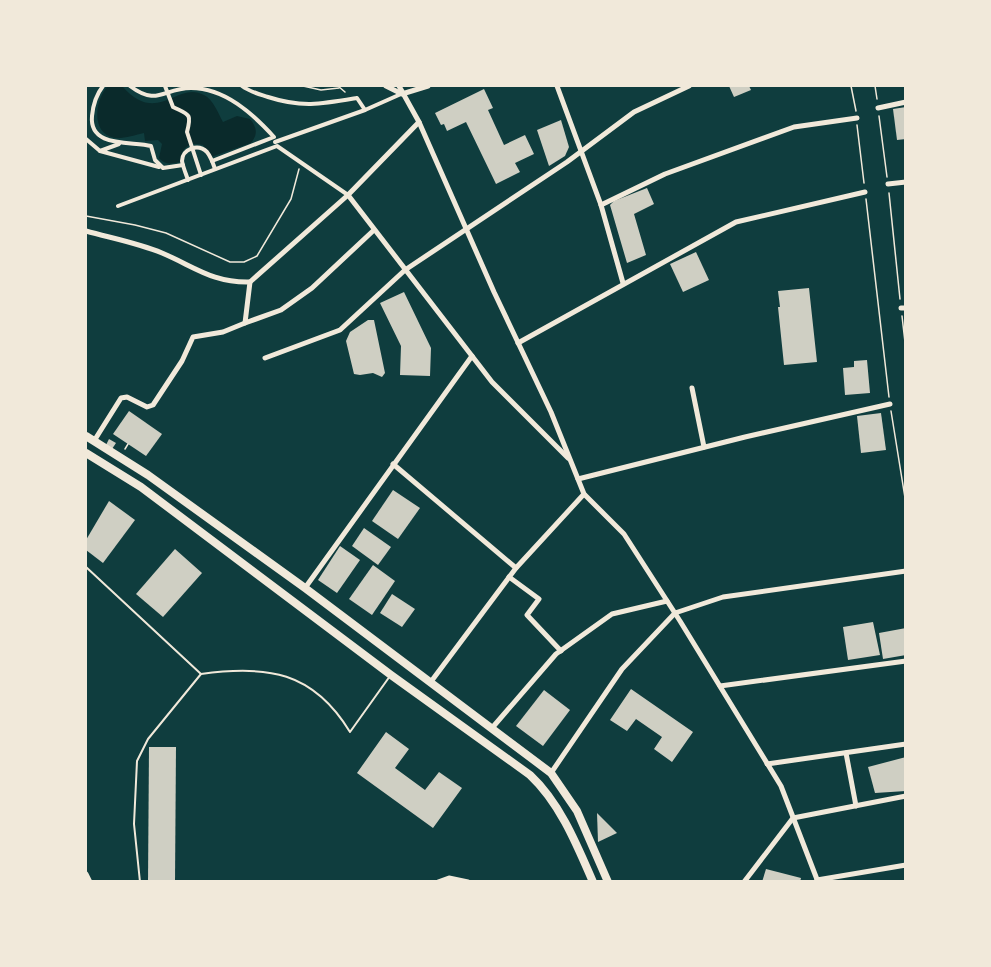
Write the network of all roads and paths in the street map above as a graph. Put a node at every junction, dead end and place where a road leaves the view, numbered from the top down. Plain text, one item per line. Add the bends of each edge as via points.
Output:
1 (103, 86) edge
2 (130, 86) edge
3 (165, 86) edge
4 (242, 86) edge
5 (303, 86) edge
6 (386, 86) edge
7 (399, 86) edge
8 (428, 86) edge
9 (557, 86) edge
10 (689, 86) edge
11 (851, 86) edge
12 (875, 86) edge
13 (339, 88) dead end
14 (169, 92) junction
15 (402, 94) junction
16 (906, 102) edge
17 (878, 108) junction
18 (365, 110) junction
19 (857, 118) junction
20 (419, 122) junction
21 (86, 139) edge
22 (275, 142) junction
23 (120, 143) junction
24 (192, 148) junction
25 (100, 151) junction
26 (581, 151) junction
27 (212, 161) junction
28 (301, 162) junction
29 (183, 165) junction
30 (163, 168) junction
31 (215, 169) junction
32 (201, 175) junction
33 (188, 180) junction
34 (906, 182) edge
35 (888, 184) junction
36 (865, 192) junction
37 (348, 195) junction
38 (601, 205) junction
39 (118, 206) dead end
40 (86, 216) edge
41 (374, 230) junction
42 (466, 230) junction
43 (86, 231) edge
44 (405, 270) junction
45 (250, 282) junction
46 (623, 283) junction
47 (903, 308) edge
48 (245, 323) junction
49 (518, 343) junction
50 (906, 351) edge
51 (472, 356) junction
52 (265, 358) dead end
53 (692, 388) dead end
54 (890, 404) junction
55 (86, 436) edge
56 (94, 441) junction
57 (704, 447) junction
58 (86, 453) edge
59 (570, 460) junction
60 (393, 464) junction
61 (578, 479) junction
62 (584, 494) junction
63 (906, 504) edge
64 (86, 567) edge
65 (516, 568) junction
66 (906, 571) edge
67 (509, 577) junction
68 (305, 588) junction
69 (667, 601) junction
70 (675, 613) junction
71 (561, 651) junction
72 (906, 661) edge
73 (201, 674) junction
74 (391, 675) junction
75 (429, 683) junction
76 (720, 686) junction
77 (492, 728) junction
78 (906, 744) edge
79 (846, 753) junction
80 (767, 764) junction
81 (551, 773) junction
82 (906, 796) edge
83 (856, 806) junction
84 (793, 818) junction
85 (906, 865) edge
86 (86, 874) edge
87 (818, 881) edge
88 (90, 882) edge
89 (140, 882) edge
90 (438, 882) edge
91 (468, 882) edge
92 (594, 882) edge
93 (608, 882) edge
94 (744, 882) edge

1 - 23 street via 94,103 92,123 104,138
2 - 14 street via 150,97
3 - 14 street
4 - 18 street via 290,104 357,98
5 - 13 path
6 - 15 street
7 - 15 street
8 - 15 street
9 - 26 street
10 - 26 street via 634,112
11 - 19 path
12 - 17 path
14 - 22 street via 189,88 219,94 254,116
14 - 24 street via 173,107 189,118 186,132
15 - 18 street
15 - 20 street
16 - 17 street
17 - 35 path
18 - 22 street
19 - 36 path
19 - 38 street via 774,134 665,174
20 - 37 street
20 - 42 street
21 - 25 street
22 - 27 street
22 - 28 street
22 - 31 street
23 - 25 street
23 - 30 street via 151,146 155,160
24 - 27 street via 202,149
24 - 29 street via 183,156
24 - 32 street
25 - 30 street
26 - 38 street
26 - 42 street
27 - 31 street
28 - 37 street
28 - 40 path via 291,199 257,256 244,262 230,262 166,233
29 - 30 street
29 - 33 street
31 - 32 street
32 - 33 street
33 - 39 street
34 - 35 street
35 - 47 path
36 - 46 street via 736,222
36 - 54 path
37 - 41 street
37 - 45 street
38 - 46 street
41 - 44 street
41 - 48 street via 312,288 281,310
42 - 44 street
42 - 49 street
43 - 45 street via 161,252 232,282
44 - 51 street
44 - 52 street via 340,330
45 - 48 street
46 - 49 street
47 - 50 path
48 - 56 street via 193,337 153,405 147,407 121,398
49 - 59 street
51 - 59 street via 492,382
51 - 60 street
53 - 57 street
54 - 57 street
54 - 63 path
55 - 56 main road
56 - 68 main road
57 - 61 street
58 - 74 main road via 141,487
59 - 61 street
60 - 65 street
60 - 68 street
61 - 62 street
62 - 65 street
62 - 69 street via 624,534
64 - 73 lane
65 - 67 street
66 - 70 street via 723,597
67 - 71 street via 539,599 527,615
67 - 75 street
68 - 75 main road
69 - 70 street
69 - 71 street via 612,614
70 - 76 street
70 - 81 street via 622,669
71 - 77 street
72 - 76 street
73 - 74 lane via 234,669 297,679 339,712 350,732
73 - 89 lane via 148,739 137,761 134,824
74 - 92 main road via 543,787
75 - 77 main road
76 - 80 street
77 - 81 main road
78 - 79 street
79 - 80 street
79 - 83 street
80 - 84 street via 781,786
81 - 93 main road via 577,811
82 - 83 street
83 - 84 street
84 - 87 street
84 - 94 street
85 - 87 street
86 - 88 street
90 - 91 street via 449,878

